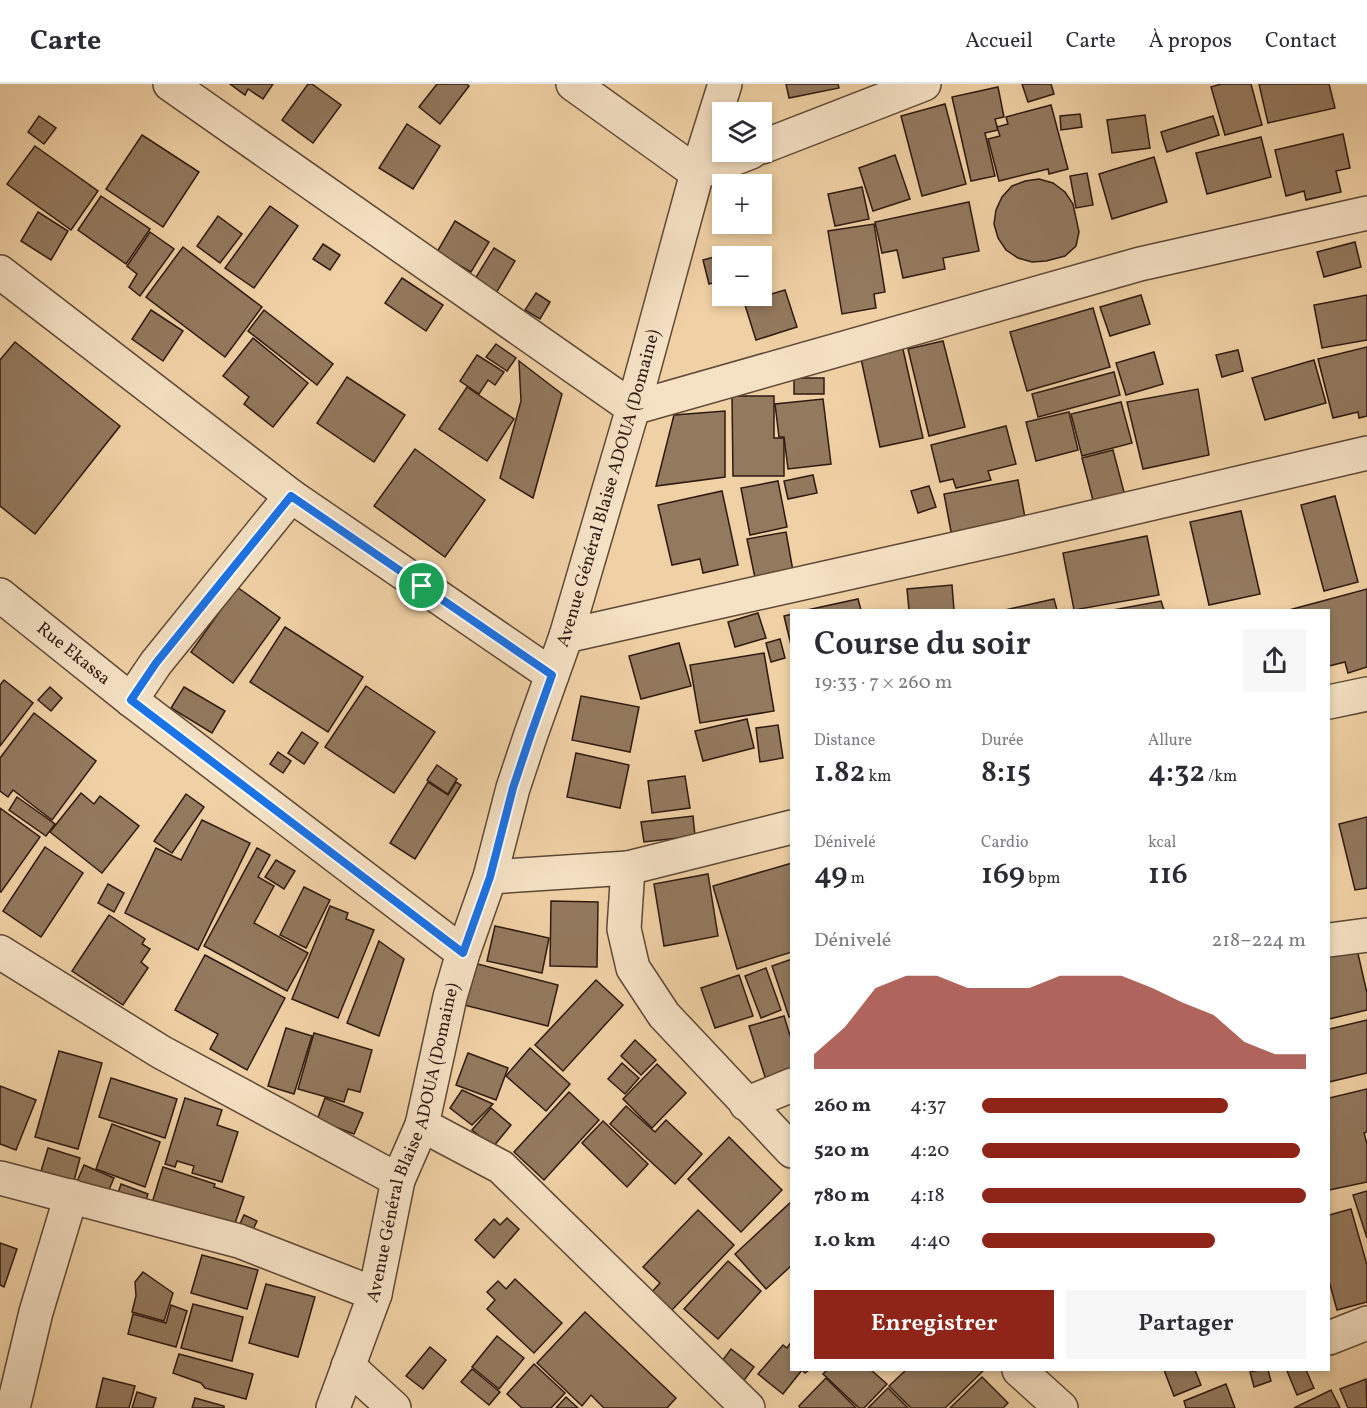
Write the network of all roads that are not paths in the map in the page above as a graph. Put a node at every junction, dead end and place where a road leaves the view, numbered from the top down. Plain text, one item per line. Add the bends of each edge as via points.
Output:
1 (170, 84) edge
2 (573, 84) edge
3 (725, 84) edge
4 (924, 84) edge
5 (772, 143) edge
6 (724, 162) edge
7 (698, 172) junction
8 (1367, 213) edge
9 (0, 272) edge
10 (633, 408) junction
11 (1367, 453) edge
12 (291, 496) junction
13 (0, 594) edge
14 (566, 636) junction
15 (552, 675) junction
16 (1367, 694) edge
17 (131, 700) junction
18 (1330, 702) edge
19 (790, 828) edge
20 (628, 868) junction
21 (490, 877) junction
22 (1367, 935) edge
23 (1330, 940) edge
24 (0, 951) edge
25 (463, 953) junction
26 (790, 1086) edge
27 (746, 1104) junction
28 (422, 1125) junction
29 (790, 1149) edge
30 (0, 1178) edge
31 (398, 1180) junction
32 (71, 1196) junction
33 (375, 1294) junction
34 (1367, 1323) edge
35 (1330, 1338) edge
36 (348, 1366) junction
37 (1020, 1371) edge
38 (10, 1398) edge
39 (333, 1408) edge
40 (394, 1408) edge
41 (748, 1408) edge
42 (1060, 1408) edge

1 - 10 street
2 - 7 street
3 - 7 street, Avenue Général Blaise ADOUA (Domaine)
4 - 5 street
6 - 7 street
7 - 10 street, Avenue Général Blaise ADOUA (Domaine)
8 - 10 street via 1140,264
9 - 12 street
10 - 14 street, Avenue Général Blaise ADOUA (Domaine)
11 - 14 street
12 - 15 street
12 - 17 street via 156,663
13 - 17 street, Rue Ekassa
14 - 15 street, Avenue Général Blaise ADOUA (Domaine)
15 - 21 street, Avenue Général Blaise ADOUA (Domaine) via 513,788
16 - 18 street
17 - 25 street, Rue Ekassa
19 - 20 street
20 - 21 street
20 - 27 street via 624,929 633,968 664,1015
21 - 25 street, Avenue Général Blaise ADOUA (Domaine)
22 - 23 street
24 - 31 street via 161,1052
25 - 28 street, Avenue Général Blaise ADOUA (Domaine)
26 - 27 street
27 - 29 street
28 - 31 street, Avenue Général Blaise ADOUA (Domaine)
28 - 41 street via 501,1167
30 - 32 street
31 - 33 street, Avenue Général Blaise ADOUA (Domaine)
32 - 33 street via 239,1240
32 - 38 street
33 - 36 street, Avenue Général Blaise ADOUA (Domaine)
34 - 35 street
36 - 39 street, Avenue Général Blaise ADOUA (Domaine)
36 - 40 street
37 - 42 street

